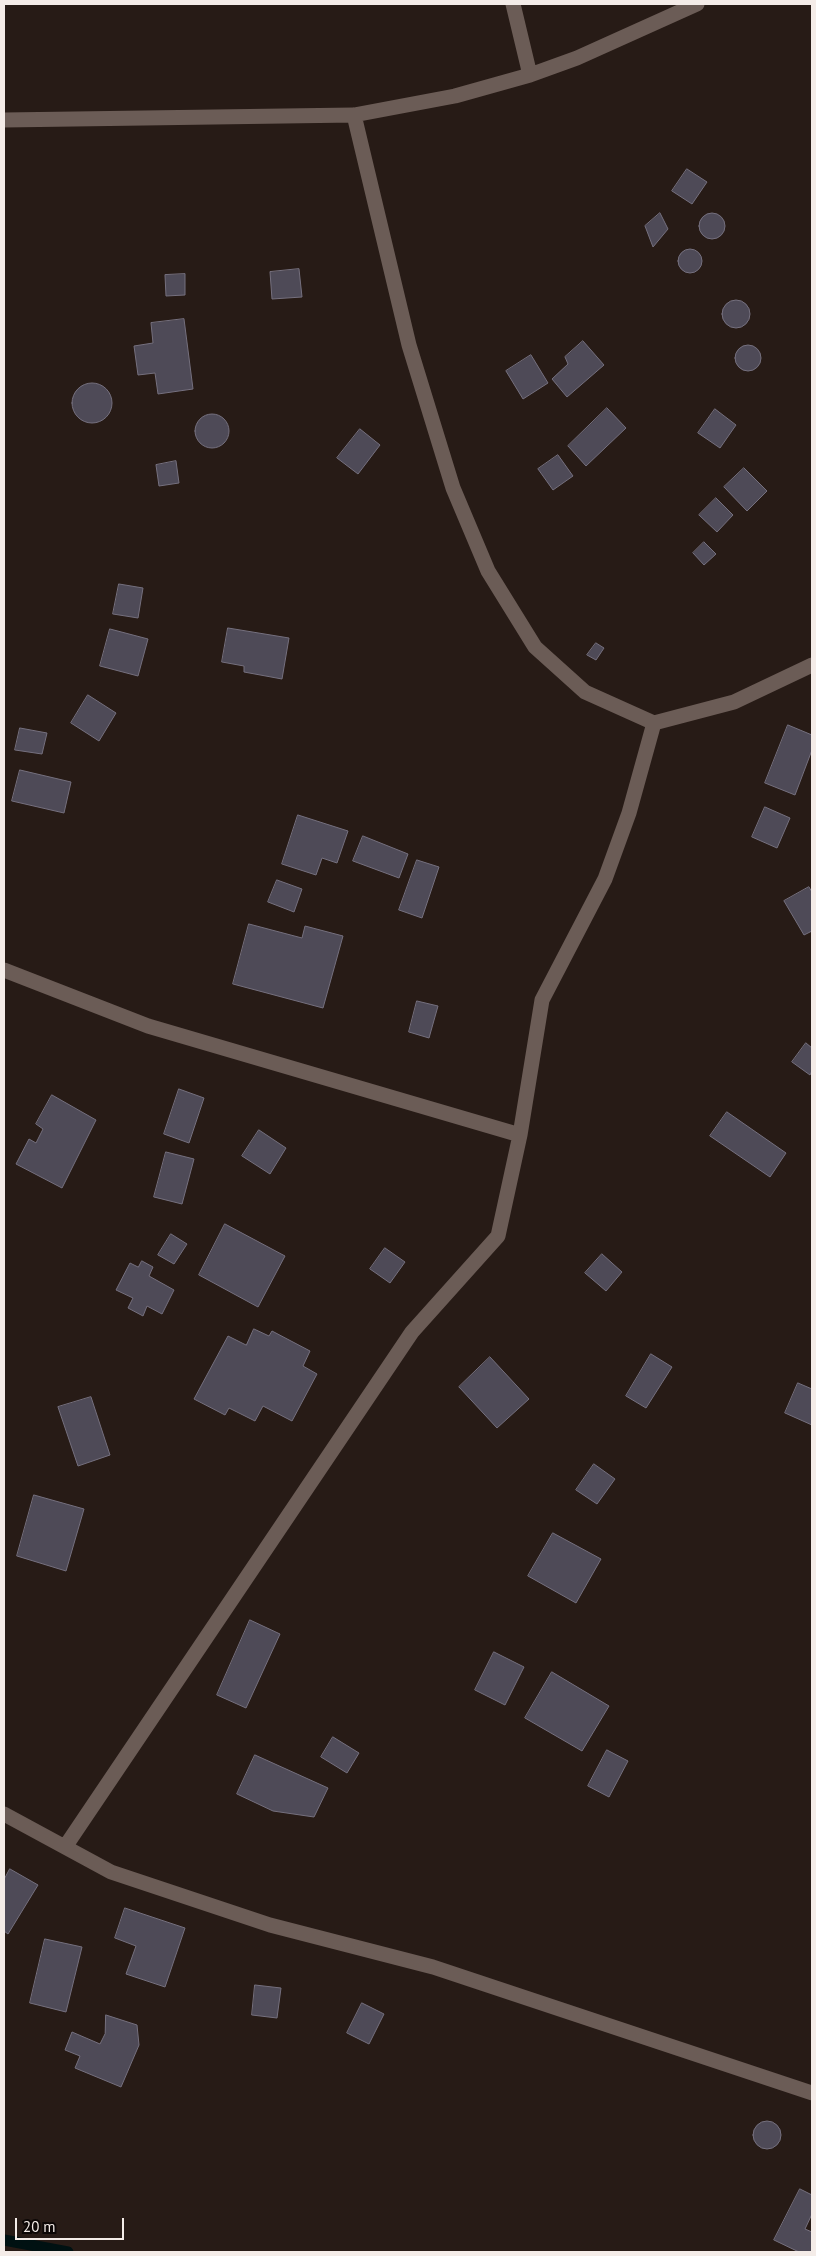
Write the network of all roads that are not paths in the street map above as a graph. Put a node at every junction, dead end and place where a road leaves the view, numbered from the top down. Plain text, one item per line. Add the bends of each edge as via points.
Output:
1 (513, 4) edge
2 (697, 4) edge
3 (530, 75) junction
4 (354, 115) junction
5 (4, 120) edge
6 (812, 665) edge
7 (654, 723) junction
8 (4, 970) edge
9 (520, 1135) junction
10 (4, 1814) edge
11 (65, 1847) junction
12 (812, 2093) edge

1 - 3 street
2 - 3 street via 577,58
3 - 4 street via 455,96
4 - 5 street
4 - 7 street via 408,344 453,488 488,571 535,647 585,692
6 - 7 street via 734,702
7 - 9 street via 629,813 605,879 542,1000
8 - 9 street via 148,1026
9 - 11 street via 498,1236 412,1332
10 - 11 street
11 - 12 street via 111,1872 270,1925 433,1967

